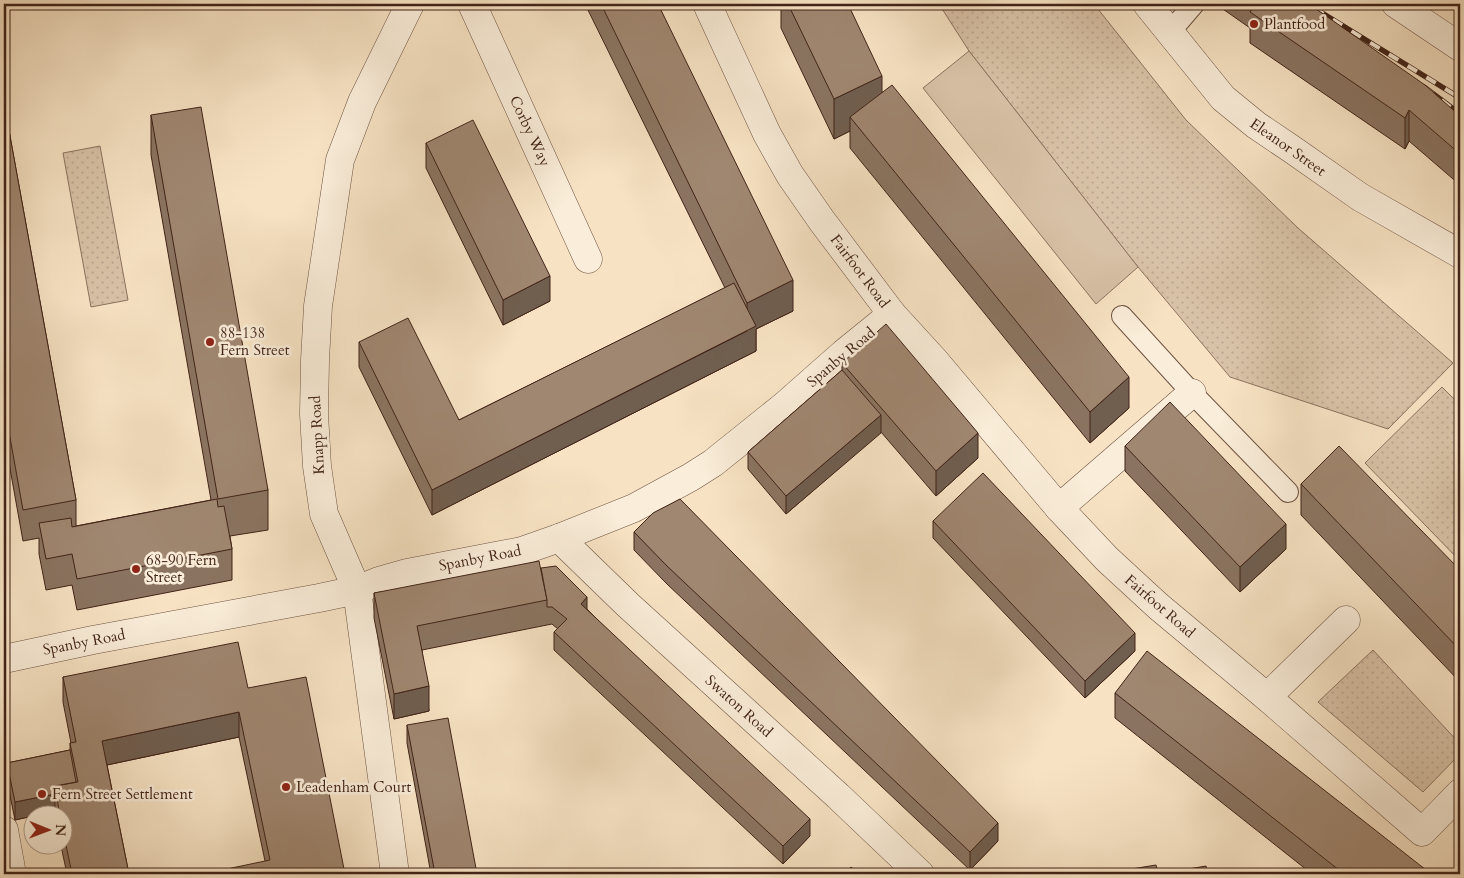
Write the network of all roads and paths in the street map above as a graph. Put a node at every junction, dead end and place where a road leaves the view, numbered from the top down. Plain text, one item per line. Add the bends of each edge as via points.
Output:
1 (410, 4) edge
2 (472, 4) edge
3 (707, 4) edge
4 (1146, 4) edge
5 (1194, 4) edge
6 (1396, 4) edge
7 (1170, 32) junction
8 (1460, 47) edge
9 (1460, 254) edge
10 (588, 259) dead end
11 (892, 314) junction
12 (1122, 316) dead end
13 (1192, 393) junction
14 (1288, 492) dead end
15 (1059, 508) junction
16 (559, 538) junction
17 (358, 590) junction
18 (1346, 620) dead end
19 (4, 658) edge
20 (1267, 697) junction
21 (1460, 793) edge
22 (4, 830) edge
23 (12, 874) edge
24 (395, 874) edge
25 (920, 874) edge

1 - 17 street, Knapp Road via 362,102 340,160 318,306 314,414 324,514
2 - 10 street, Corby Way
3 - 11 street, Fairfoot Road via 766,134 790,175
4 - 7 street, Eleanor Street
5 - 7 lane
6 - 8 street
7 - 9 street, Eleanor Street via 1223,98 1256,126 1360,198
11 - 15 street, Fairfoot Road
11 - 16 street, Spanby Road via 713,463 634,508
12 - 13 lane
13 - 14 lane
13 - 15 street
15 - 20 street, Fairfoot Road via 1158,606
16 - 17 street, Spanby Road via 522,551 407,573
16 - 25 street, Swaton Road
17 - 19 street, Spanby Road
17 - 24 street, Knapp Road
18 - 20 street
20 - 21 street, Fairfoot Road via 1422,832
22 - 23 street

